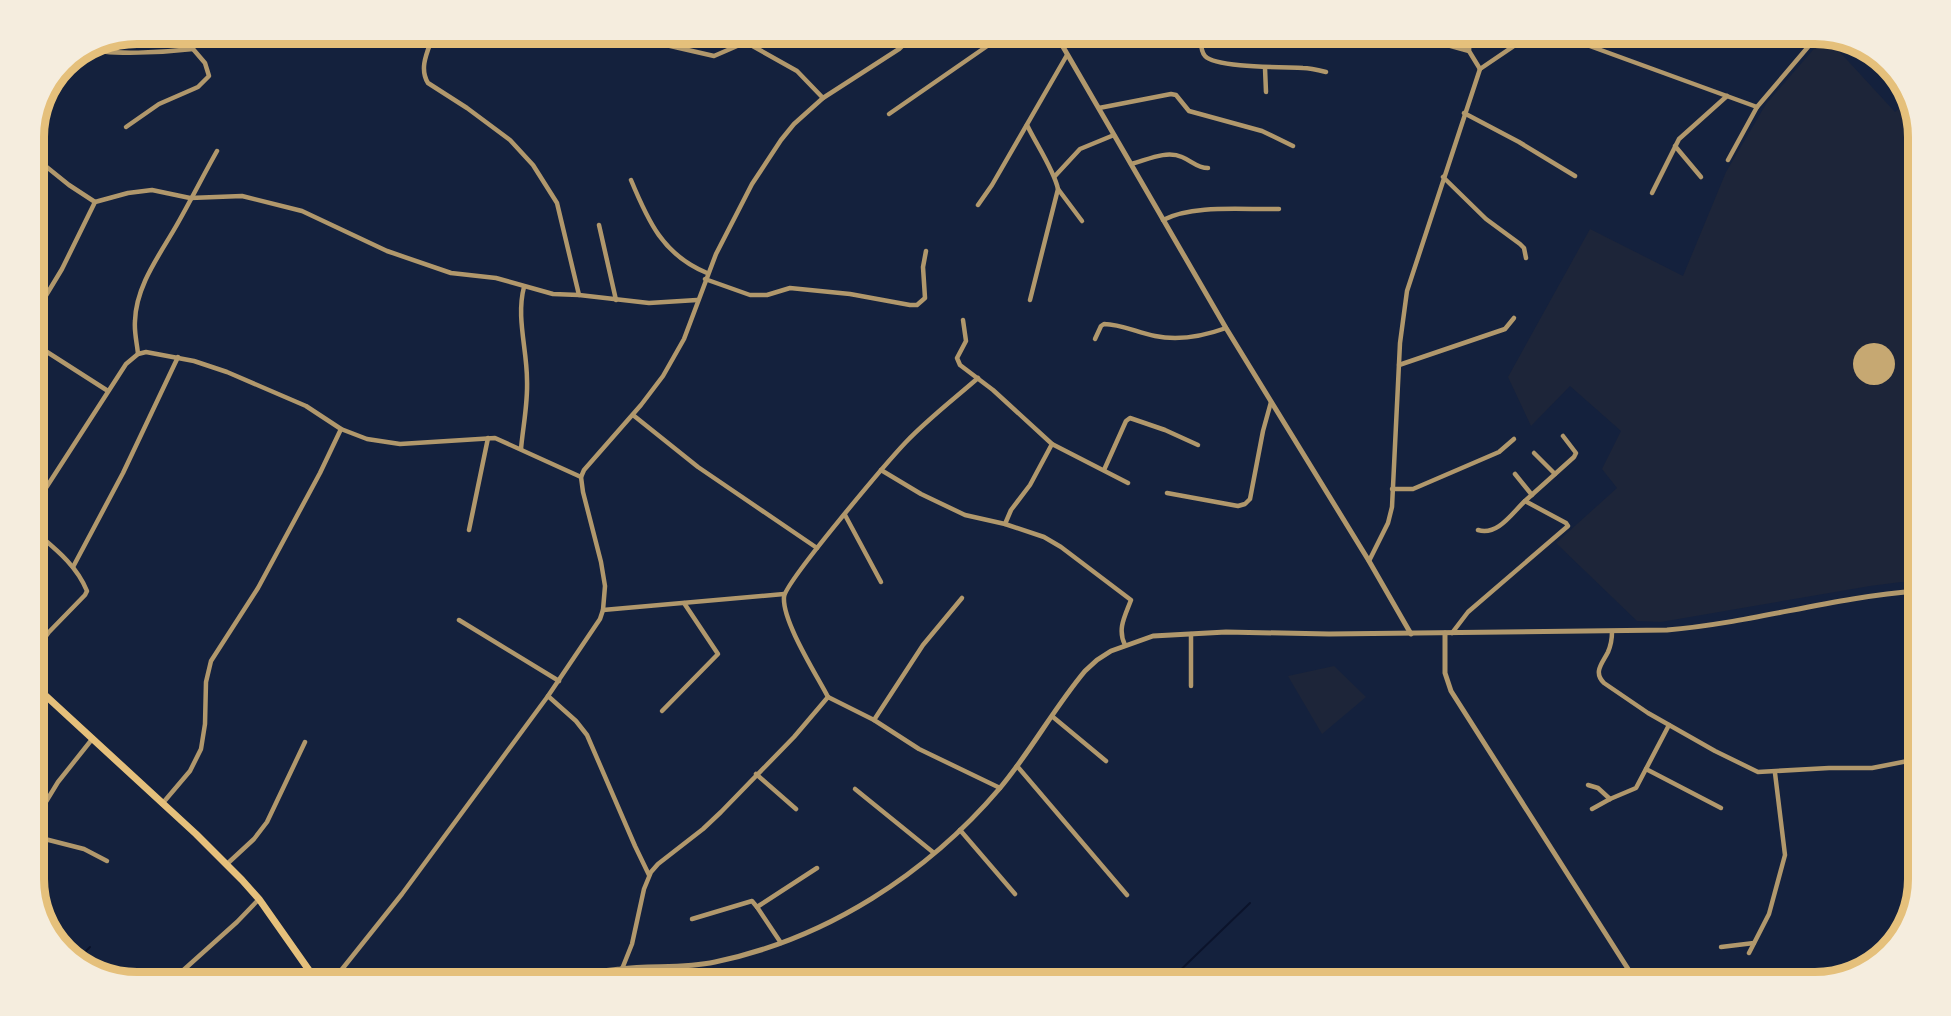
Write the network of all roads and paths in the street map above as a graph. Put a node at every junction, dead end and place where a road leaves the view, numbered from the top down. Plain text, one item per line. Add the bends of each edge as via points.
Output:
1 (190, 44) edge
2 (430, 44) edge
3 (665, 44) edge
4 (730, 44) edge
5 (741, 44) edge
6 (746, 44) edge
7 (904, 44) edge
8 (990, 44) edge
9 (1060, 44) edge
10 (1201, 44) edge
11 (1444, 44) edge
12 (1469, 44) edge
13 (1516, 44) edge
14 (1582, 44) edge
15 (1811, 44) edge
16 (730, 48) junction
17 (193, 49) junction
18 (100, 51) edge
19 (1469, 51) junction
20 (1067, 55) junction
21 (1265, 68) junction
22 (1480, 69) junction
23 (1326, 72) dead end
24 (1266, 92) dead end
25 (1727, 96) junction
26 (823, 98) junction
27 (1757, 107) junction
28 (1099, 108) junction
29 (1464, 113) junction
30 (889, 114) dead end
31 (1027, 125) junction
32 (126, 127) dead end
33 (1114, 135) junction
34 (1293, 146) dead end
35 (1675, 146) junction
36 (217, 151) dead end
37 (1728, 160) dead end
38 (1131, 164) junction
39 (44, 165) edge
40 (1208, 168) dead end
41 (1055, 176) junction
42 (1575, 176) dead end
43 (1443, 177) junction
44 (1701, 177) dead end
45 (631, 180) dead end
46 (1058, 189) junction
47 (1652, 194) dead end
48 (190, 198) junction
49 (95, 202) junction
50 (978, 205) dead end
51 (1279, 209) dead end
52 (1163, 220) junction
53 (1082, 221) dead end
54 (599, 225) dead end
55 (926, 251) dead end
56 (1526, 258) dead end
57 (707, 273) junction
58 (705, 279) junction
59 (524, 287) junction
60 (579, 295) junction
61 (44, 299) edge
62 (616, 300) junction
63 (697, 300) junction
64 (1030, 300) dead end
65 (1514, 318) dead end
66 (963, 320) dead end
67 (1226, 328) junction
68 (1095, 339) dead end
69 (44, 350) edge
70 (138, 354) junction
71 (178, 357) junction
72 (1399, 365) junction
73 (978, 378) junction
74 (108, 391) junction
75 (1271, 402) junction
76 (633, 415) junction
77 (341, 429) junction
78 (1563, 436) dead end
79 (488, 438) junction
80 (1514, 439) dead end
81 (1052, 444) junction
82 (1198, 445) dead end
83 (521, 449) junction
84 (1534, 453) dead end
85 (881, 470) junction
86 (1104, 470) junction
87 (1515, 474) dead end
88 (1555, 474) junction
89 (581, 477) junction
90 (1128, 483) dead end
91 (1392, 489) junction
92 (44, 491) edge
93 (1167, 493) dead end
94 (1532, 495) junction
95 (1525, 501) junction
96 (845, 515) junction
97 (1005, 524) junction
98 (469, 530) dead end
99 (1478, 530) dead end
100 (44, 539) edge
101 (818, 548) junction
102 (1369, 561) junction
103 (73, 567) junction
104 (881, 582) dead end
105 (1908, 592) edge
106 (784, 594) junction
107 (962, 598) dead end
108 (684, 603) junction
109 (603, 610) junction
110 (459, 620) dead end
111 (1612, 632) junction
112 (1445, 633) junction
113 (1452, 633) junction
114 (1191, 634) junction
115 (1411, 634) junction
116 (44, 639) edge
117 (1125, 645) junction
118 (559, 681) junction
119 (1191, 686) dead end
120 (44, 694) edge
121 (548, 696) junction
122 (828, 697) junction
123 (662, 711) dead end
124 (1053, 717) junction
125 (874, 720) junction
126 (1669, 725) junction
127 (93, 738) junction
128 (305, 742) dead end
129 (1106, 761) dead end
130 (1908, 761) edge
131 (1017, 766) junction
132 (1646, 769) junction
133 (1775, 773) junction
134 (756, 774) junction
135 (1588, 784) dead end
136 (1000, 788) junction
137 (855, 789) dead end
138 (1610, 799) junction
139 (162, 804) junction
140 (44, 805) edge
141 (1721, 808) dead end
142 (796, 809) dead end
143 (1592, 809) dead end
144 (960, 830) junction
145 (44, 839) edge
146 (934, 853) junction
147 (107, 861) dead end
148 (227, 864) junction
149 (817, 868) dead end
150 (650, 875) junction
151 (1015, 894) dead end
152 (1127, 894) dead end
153 (259, 899) junction
154 (757, 907) junction
155 (692, 919) dead end
156 (781, 943) junction
157 (1754, 943) junction
158 (1721, 947) dead end
159 (1749, 953) dead end
160 (622, 969) junction
161 (180, 973) edge
162 (311, 973) edge
163 (339, 973) edge
164 (595, 973) edge
165 (1631, 973) edge

1 - 17 street
2 - 60 street via 423,71 428,83 510,140 533,165 557,203
3 - 16 street via 714,56
4 - 16 street
5 - 16 street
6 - 26 street via 796,71
7 - 26 street
8 - 30 street
9 - 20 street
10 - 21 street via 1209,59
11 - 19 street
12 - 19 street
13 - 22 street
14 - 25 street
15 - 27 street
17 - 18 street
17 - 32 street via 208,70 204,82 159,104
19 - 22 street
20 - 28 street
20 - 31 street
21 - 23 street
21 - 24 street
22 - 29 street
25 - 27 street
25 - 35 street
26 - 57 street via 794,124 770,154
27 - 37 street
28 - 33 street
28 - 34 street via 1171,94 1189,111 1262,131
29 - 42 street
29 - 43 street
31 - 41 street
31 - 50 street
33 - 38 street
33 - 41 street via 1080,149
35 - 44 street
35 - 47 street
36 - 48 street
38 - 40 street via 1170,153
38 - 52 street
39 - 49 street
41 - 46 street
43 - 56 street via 1486,219 1520,244
43 - 72 street via 1407,291
45 - 57 street via 661,239 682,260
46 - 53 street
46 - 64 street
48 - 49 street via 152,190
48 - 59 street via 261,199 302,211 428,266
48 - 70 street via 153,263 138,302
49 - 61 street
51 - 52 street via 1182,213
52 - 67 street
54 - 62 street
55 - 58 street via 925,298 910,305 790,288 750,295
57 - 58 street
58 - 63 street
59 - 60 street
59 - 83 street via 519,309 527,388
60 - 62 street
62 - 63 street
63 - 76 street via 684,339
65 - 72 street via 1505,328
66 - 73 street via 966,341 957,361
67 - 68 street via 1180,338 1156,337 1104,324
67 - 75 street
69 - 74 street
70 - 71 street
70 - 74 street via 126,364
71 - 77 street via 281,394
71 - 103 street
72 - 91 street
73 - 81 street
73 - 85 street via 907,441
74 - 92 street
75 - 93 street via 1250,499 1245,504
75 - 102 street
76 - 89 street via 589,462
76 - 101 street via 698,467
77 - 79 street via 387,443
77 - 139 street via 258,588 211,661 201,749 190,771
78 - 88 street via 1576,453
79 - 83 street
79 - 98 street
80 - 91 street via 1499,452 1413,489
81 - 86 street
81 - 97 street
82 - 86 street via 1130,418
83 - 89 street
84 - 88 street
85 - 96 street
85 - 97 street via 965,515
86 - 90 street
87 - 94 street
88 - 94 street
89 - 109 street via 605,586
91 - 102 street via 1388,523
94 - 95 street
95 - 99 street via 1494,531
95 - 113 street via 1568,526 1468,612
96 - 101 street
96 - 104 street
97 - 117 street via 1035,533 1061,547 1131,600 1121,627
100 - 103 street
101 - 106 street
102 - 115 street
103 - 116 street via 87,591
105 - 111 street via 1697,627
106 - 108 street
106 - 122 street via 793,631
107 - 125 street via 923,645
108 - 109 street
108 - 123 street via 718,654
109 - 118 street
110 - 118 street
111 - 113 street
111 - 126 street via 1611,644 1598,669 1600,678 1612,691
112 - 113 street
112 - 115 street
112 - 165 street via 1445,673 1451,691
114 - 115 street
114 - 117 street via 1153,636
114 - 119 street
117 - 124 street via 1085,671
118 - 121 street
120 - 127 main road
121 - 150 street via 587,735
121 - 163 street
122 - 125 street
122 - 134 street
124 - 129 street
124 - 131 street
125 - 136 street via 919,749
126 - 132 street
126 - 133 street via 1752,770
127 - 139 main road
127 - 140 street
128 - 148 street via 267,822
130 - 133 street via 1872,768
131 - 136 street
131 - 152 street
132 - 138 street via 1636,788
132 - 141 street
133 - 157 street via 1785,855 1769,914
134 - 142 street
134 - 150 street via 703,829 658,864
135 - 138 street
136 - 144 street
137 - 146 street
138 - 143 street
139 - 148 main road
144 - 146 street
144 - 151 street
145 - 147 street via 84,849
146 - 156 street via 895,885
148 - 153 main road
149 - 154 street
150 - 160 street
153 - 161 street
153 - 162 main road
154 - 155 street via 752,901
154 - 156 street
156 - 160 street via 704,964
157 - 158 street
157 - 159 street
160 - 164 street

